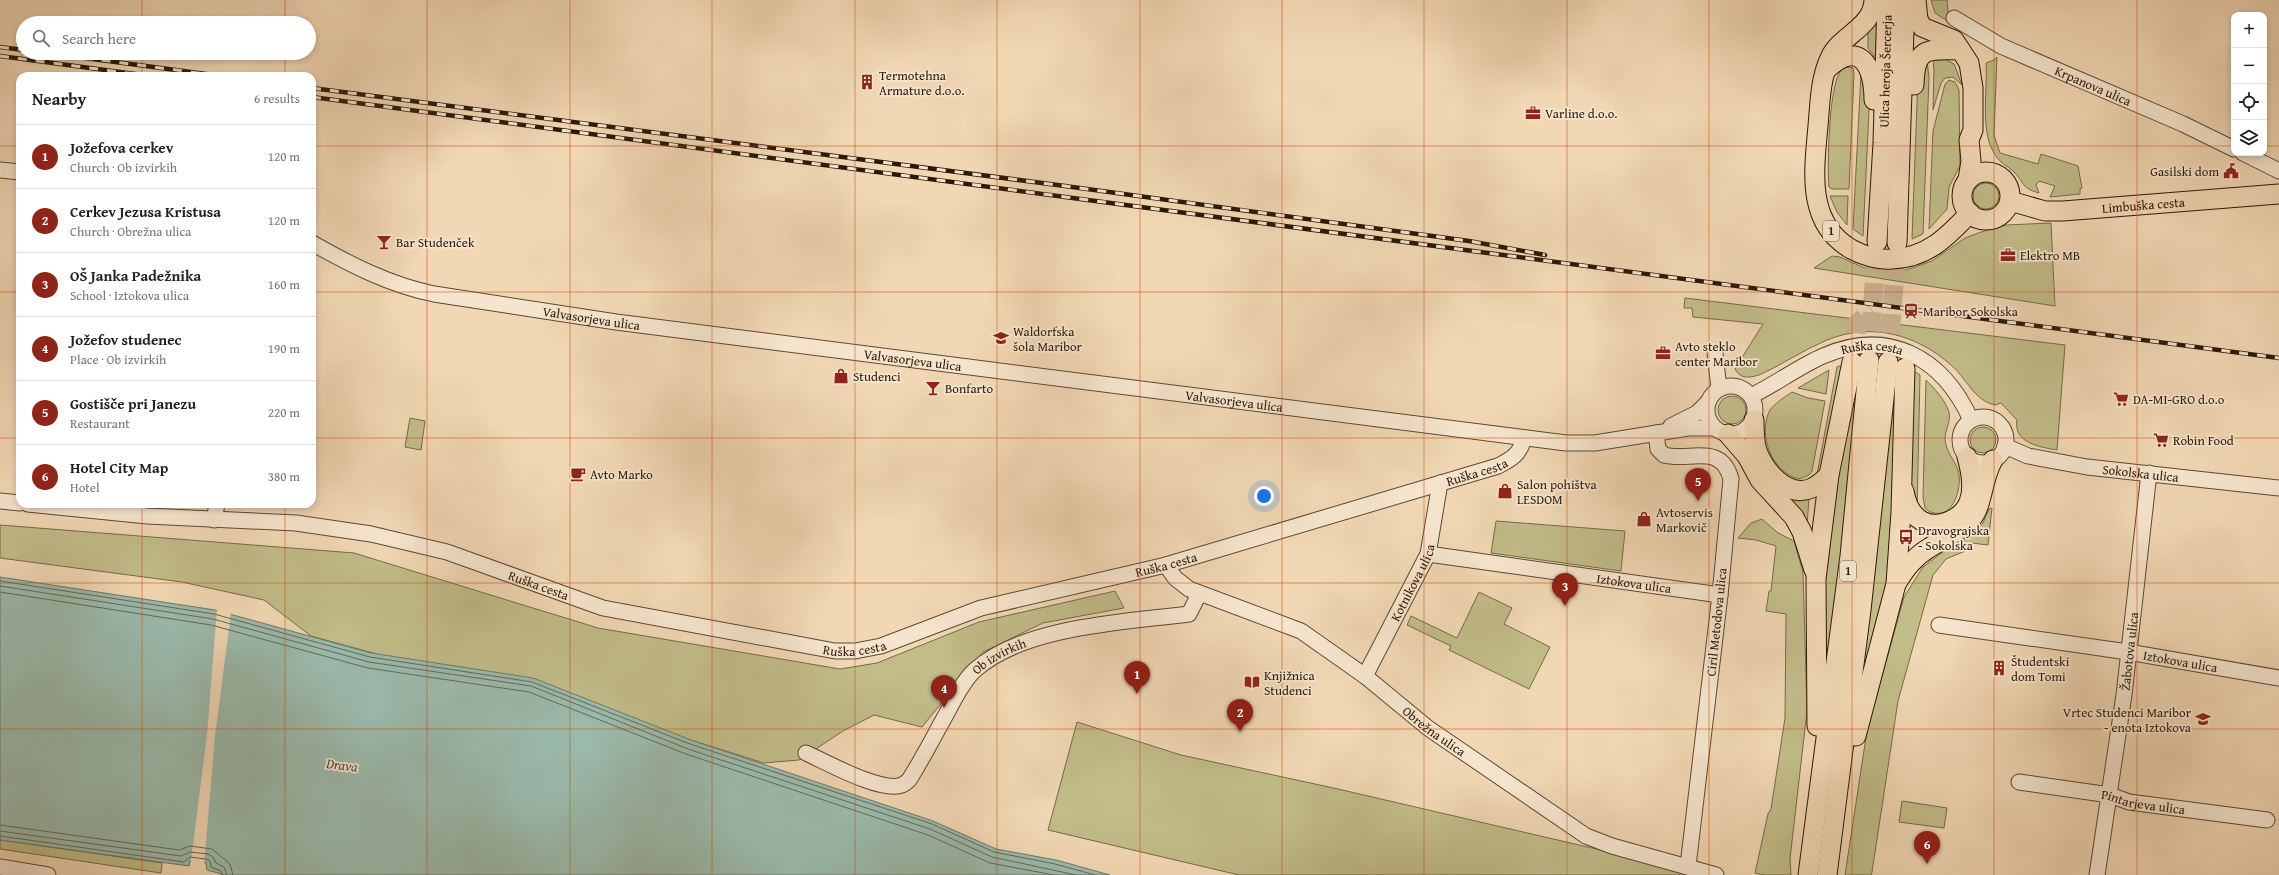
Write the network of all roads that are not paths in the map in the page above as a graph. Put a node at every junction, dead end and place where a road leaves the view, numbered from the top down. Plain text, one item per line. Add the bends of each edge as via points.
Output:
1 (1874, 0) edge
2 (1887, 0) edge
3 (1905, 0) edge
4 (1916, 0) edge
5 (1954, 18) dead end
6 (1960, 50) junction
7 (1825, 71) junction
8 (1973, 130) junction
9 (1902, 131) junction
10 (1883, 143) junction
11 (2231, 148) edge
12 (2249, 156) edge
13 (0, 170) edge
14 (2279, 171) edge
15 (16, 172) edge
16 (1996, 174) junction
17 (1968, 180) junction
18 (2279, 194) edge
19 (2010, 200) junction
20 (1970, 213) junction
21 (1877, 242) tunnel mouth
22 (1897, 243) tunnel mouth
23 (316, 245) edge
24 (1715, 353) dead end
25 (1719, 389) junction
26 (1751, 396) junction
27 (1708, 402) junction
28 (1754, 420) junction
29 (1971, 420) junction
30 (1721, 431) junction
31 (1656, 433) junction
32 (1524, 438) junction
33 (2005, 446) junction
34 (1967, 457) junction
35 (1993, 460) junction
36 (2149, 473) junction
37 (1829, 475) junction
38 (1902, 482) junction
39 (1440, 483) junction
40 (2279, 488) edge
41 (0, 501) edge
42 (16, 503) edge
43 (68, 508) edge
44 (216, 508) edge
45 (214, 520) junction
46 (1428, 554) junction
47 (1166, 565) junction
48 (1816, 579) junction
49 (1896, 584) junction
50 (1199, 594) junction
51 (1720, 595) junction
52 (1939, 625) dead end
53 (2128, 652) junction
54 (1365, 676) junction
55 (2279, 678) edge
56 (806, 753) dead end
57 (1839, 780) junction
58 (1820, 781) junction
59 (2019, 782) dead end
60 (2110, 795) junction
61 (2267, 820) dead end
62 (1688, 866) junction
63 (0, 867) edge
64 (48, 875) edge
65 (1716, 875) edge
66 (1808, 875) edge
67 (1827, 875) edge
68 (2097, 875) edge

1 - 7 main road, 1 via 1869,18 1834,49
2 - 10 main road, Ulica heroja Šercerja
3 - 9 main road
4 - 6 main road via 1918,20 1922,28 1954,40
5 - 11 street, Krpanova ulica via 2001,46 2183,124
6 - 8 main road via 1971,71
6 - 9 main road via 1932,49 1917,59 1914,103
7 - 10 main road via 1837,60 1847,56 1857,56 1868,65 1874,87 1873,117
7 - 20 main road, 1 via 1814,176 1819,212 1836,237 1861,254 1883,260 1903,259 1930,249 1944,240
8 - 16 main road via 1984,156
8 - 17 main road via 1969,140 1971,161
9 - 22 main road
10 - 21 main road, Ulica heroja Šercerja
12 - 14 street
13 - 15 street
16 - 17 main road via 1980,173
16 - 19 main road via 2007,185
17 - 20 main road via 1964,187 1963,201
18 - 19 main road, Limbuška cesta via 2063,211 2045,211
19 - 20 main road via 2005,211 1996,218 1985,220
23 - 32 street, Valvasorjeva ulica via 384,280 434,294 616,322
24 - 25 street
25 - 26 street via 1736,386
25 - 27 street
26 - 28 street via 1755,405
26 - 29 street, Ruška cesta via 1822,356 1844,348 1880,345 1899,348 1929,362 1958,393
27 - 30 street via 1707,414
27 - 31 street via 1697,413
28 - 30 street via 1743,432
28 - 37 main road via 1757,450 1771,474 1783,485 1790,489 1804,490 1819,484
29 - 33 street via 1985,417 1997,422 2004,431
29 - 34 street via 1966,424 1960,439 1962,450
30 - 31 street via 1688,428
30 - 48 main road via 1746,456 1760,480 1794,517 1811,554
31 - 32 street via 1595,444
31 - 51 street, Ciril Metodova ulica via 1658,449 1664,455 1707,456 1722,461 1728,470 1730,480
32 - 39 street, Ruška cesta via 1521,450 1512,460
33 - 35 street
33 - 36 street, Sokolska ulica via 2028,456 2087,467
34 - 35 street via 1979,462
34 - 38 main road via 1971,473 1970,496 1963,511 1949,522 1930,524 1922,521 1909,508
35 - 49 main road via 1984,478 1979,506 1973,517 1955,533 1916,557
36 - 40 street, Sokolska ulica
36 - 53 street, Žabotova ulica
37 - 48 main road
37 - 58 main road, 1 via 1860,361 1850,556
38 - 49 main road
38 - 57 main road, 1 via 1896,365 1875,498
39 - 46 street, Kotnikova ulica
39 - 47 street, Ruška cesta
41 - 42 street
43 - 45 street, Ruška cesta
44 - 45 street
45 - 47 street, Ruška cesta via 296,523 371,534 448,552 603,608 836,651 855,651 881,646 981,608
46 - 51 street, Iztokova ulica
46 - 54 street, Kotnikova ulica
47 - 50 street, Obrežna ulica via 1175,578
48 - 58 main road via 1816,742
49 - 57 main road via 1852,752
50 - 54 street, Obrežna ulica via 1301,631
50 - 56 street, Ob izvirkih via 1190,614 1053,634 1013,647 995,656 974,671 956,697 909,780 901,786 870,782
51 - 62 street, Ciril Metodova ulica
52 - 53 street, Iztokova ulica
53 - 55 street, Iztokova ulica
53 - 60 street, Žabotova ulica
54 - 62 street, Obrežna ulica via 1428,728 1586,836 1612,846
57 - 67 main road, 1
58 - 66 main road, 1
59 - 60 street, Pintarjeva ulica
60 - 61 street, Pintarjeva ulica via 2129,802
60 - 68 street, Žabotova ulica
62 - 65 street, Obrežna ulica
63 - 64 street

